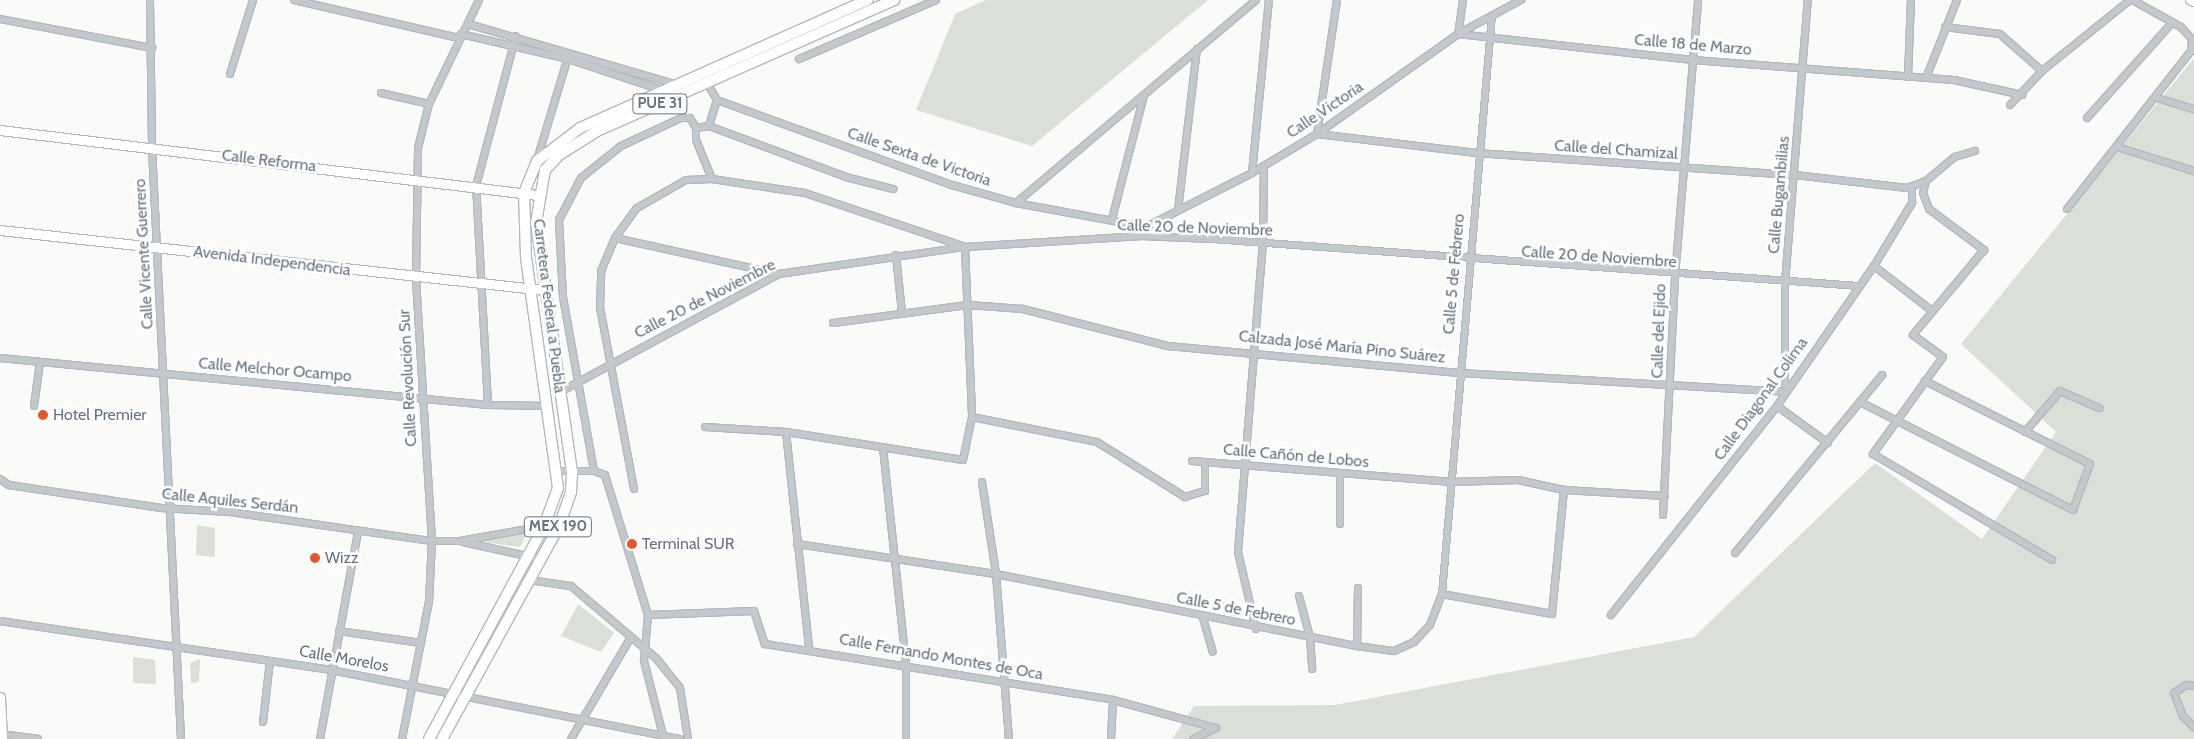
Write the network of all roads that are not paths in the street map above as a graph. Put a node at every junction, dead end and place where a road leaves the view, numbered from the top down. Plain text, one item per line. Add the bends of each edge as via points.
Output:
1 (150, 0) edge
2 (253, 0) edge
3 (294, 0) edge
4 (480, 0) edge
5 (868, 0) edge
6 (894, 0) edge
7 (936, 0) edge
8 (1256, 0) edge
9 (1269, 0) edge
10 (1337, 0) edge
11 (1462, 0) edge
12 (1521, 0) edge
13 (1698, 0) edge
14 (1808, 0) edge
15 (1911, 0) edge
16 (1957, 0) edge
17 (2131, 0) edge
18 (317, 2) edge
19 (1492, 16) junction
20 (0, 19) edge
21 (2172, 23) junction
22 (468, 24) junction
23 (1945, 27) junction
24 (1458, 34) junction
25 (460, 36) junction
26 (516, 36) junction
27 (1489, 39) junction
28 (513, 46) junction
29 (152, 48) junction
30 (1197, 49) junction
31 (570, 51) junction
32 (568, 59) junction
33 (798, 59) dead end
34 (1693, 60) junction
35 (1804, 67) junction
36 (2042, 71) junction
37 (230, 74) dead end
38 (701, 74) junction
39 (1908, 77) junction
40 (1926, 78) junction
41 (707, 83) junction
42 (677, 84) junction
43 (664, 90) junction
44 (690, 91) junction
45 (381, 93) dead end
46 (1144, 94) junction
47 (2022, 95) junction
48 (676, 97) junction
49 (2156, 98) junction
50 (717, 100) junction
51 (649, 103) junction
52 (429, 104) junction
53 (2010, 105) dead end
54 (2194, 109) edge
55 (2087, 118) dead end
56 (709, 126) junction
57 (696, 128) junction
58 (0, 130) edge
59 (1317, 134) junction
60 (2117, 147) junction
61 (152, 148) junction
62 (1975, 150) dead end
63 (1477, 153) junction
64 (537, 161) junction
65 (1264, 166) junction
66 (1686, 169) junction
67 (2194, 171) edge
68 (1252, 173) junction
69 (1795, 175) junction
70 (417, 179) junction
71 (712, 179) junction
72 (1926, 181) junction
73 (476, 186) junction
74 (1912, 188) junction
75 (893, 189) dead end
76 (524, 193) junction
77 (537, 195) junction
78 (1016, 203) junction
79 (2067, 209) dead end
80 (1178, 210) junction
81 (1112, 219) junction
82 (1146, 227) junction
83 (0, 230) edge
84 (1142, 236) junction
85 (615, 238) junction
86 (1263, 243) junction
87 (965, 247) junction
88 (158, 248) junction
89 (896, 256) junction
90 (1469, 261) junction
91 (1874, 266) junction
92 (779, 274) junction
93 (1676, 276) junction
94 (416, 277) junction
95 (1785, 283) junction
96 (483, 285) junction
97 (1859, 286) junction
98 (544, 290) junction
99 (529, 291) junction
100 (968, 305) junction
101 (1932, 311) junction
102 (902, 313) junction
103 (833, 324) dead end
104 (1252, 351) junction
105 (0, 358) edge
106 (40, 362) junction
107 (613, 362) junction
108 (1459, 373) junction
109 (164, 375) junction
110 (1882, 375) dead end
111 (1925, 381) junction
112 (578, 384) junction
113 (1671, 384) junction
114 (560, 392) junction
115 (1784, 392) junction
116 (422, 396) junction
117 (1860, 402) junction
118 (488, 405) junction
119 (34, 406) dead end
120 (548, 406) junction
121 (1777, 406) junction
122 (2099, 408) dead end
123 (972, 417) junction
124 (1895, 418) junction
125 (705, 427) dead end
126 (786, 432) junction
127 (2025, 432) junction
128 (1828, 443) junction
129 (883, 448) junction
130 (1192, 460) dead end
131 (1205, 462) junction
132 (1243, 464) junction
133 (594, 470) junction
134 (558, 471) junction
135 (572, 472) junction
136 (1340, 474) junction
137 (0, 479) edge
138 (982, 482) dead end
139 (1452, 482) junction
140 (634, 489) dead end
141 (1564, 490) junction
142 (1665, 496) junction
143 (169, 506) junction
144 (1663, 515) dead end
145 (1340, 524) dead end
146 (544, 526) junction
147 (358, 531) junction
148 (556, 531) junction
149 (432, 541) junction
150 (460, 541) junction
151 (797, 544) junction
152 (526, 553) junction
153 (1735, 553) dead end
154 (894, 558) junction
155 (540, 559) junction
156 (2052, 560) dead end
157 (996, 574) junction
158 (528, 580) junction
159 (1358, 588) dead end
160 (1442, 594) junction
161 (1299, 596) dead end
162 (648, 615) junction
163 (1611, 615) dead end
164 (1204, 618) junction
165 (0, 621) edge
166 (1256, 628) junction
167 (339, 631) junction
168 (631, 637) junction
169 (1310, 637) junction
170 (421, 643) junction
171 (642, 646) junction
172 (1357, 646) junction
173 (178, 647) junction
174 (809, 649) junction
175 (1213, 652) dead end
176 (270, 661) junction
177 (906, 664) junction
178 (1312, 669) dead end
179 (331, 670) junction
180 (1005, 683) junction
181 (412, 686) junction
182 (2194, 686) edge
183 (454, 696) junction
184 (0, 697) edge
185 (464, 699) junction
186 (1113, 700) junction
187 (584, 717) junction
188 (263, 722) dead end
189 (2194, 727) edge
190 (1, 736) edge
191 (664, 737) edge
192 (38, 739) edge
193 (181, 739) edge
194 (320, 739) edge
195 (402, 739) edge
196 (429, 739) edge
197 (442, 739) edge
198 (571, 739) edge
199 (680, 739) edge
200 (688, 739) edge
201 (906, 739) edge
202 (1009, 739) edge
203 (1111, 739) edge
204 (1193, 739) edge

1 - 29 street, Calle Vicente Guerrero
2 - 37 street
3 - 18 street
4 - 22 street, Calle Revolución Sur
5 - 38 main road, Carretera Federal a Puebla / PUE 31
6 - 41 main road, Carretera Federal a Puebla / PUE 31
7 - 33 street
8 - 30 street
9 - 68 street
10 - 59 street
11 - 24 street
12 - 19 street, Calle Victoria
13 - 34 street, Calle del Ejido
14 - 35 street, Calle Bugambilias
15 - 39 street
16 - 23 street
17 - 21 street
17 - 36 street
18 - 25 street
19 - 24 street, Calle Victoria
19 - 27 street, Calle 5 de Febrero
20 - 29 street
21 - 49 street via 2192,39 2191,51
21 - 55 street
22 - 25 street, Calle Revolución Sur
22 - 26 street
23 - 36 street via 2000,34
23 - 40 street
24 - 27 street, Calle 18 de Marzo
24 - 59 street, Calle Victoria
25 - 28 street
25 - 52 street, Calle Revolución Sur
26 - 28 street
26 - 31 street
27 - 34 street, Calle 18 de Marzo
27 - 63 street, Calle 5 de Febrero
28 - 32 street
28 - 73 street
29 - 61 street, Calle Vicente Guerrero
30 - 46 street
30 - 80 street
31 - 32 street
31 - 42 street
32 - 43 street
32 - 64 street
34 - 35 street, Calle 18 de Marzo
34 - 66 street, Calle del Ejido
35 - 39 street, Calle 18 de Marzo
35 - 69 street, Calle Bugambilias
36 - 47 street
38 - 41 street
38 - 42 main road, Carretera Federal a Puebla / PUE 31
39 - 40 street, Calle 18 de Marzo
40 - 47 street, Calle 18 de Marzo via 1954,80
41 - 44 main road, Carretera Federal a Puebla / PUE 31
41 - 50 street
42 - 43 main road, Carretera Federal a Puebla / PUE 31
42 - 44 street
43 - 48 street
43 - 51 main road, Carretera Federal a Puebla / PUE 31
44 - 48 main road, Carretera Federal a Puebla / PUE 31
45 - 52 street
46 - 78 street
46 - 81 street
47 - 53 street
48 - 51 main road, Carretera Federal a Puebla / PUE 31
49 - 54 street
49 - 60 street
50 - 56 street
50 - 78 street, Calle Sexta de Victoria via 952,185
51 - 64 main road, Carretera Federal a Puebla / PUE 31 via 580,128
51 - 77 main road, Carretera Federal a Puebla / PUE 31 via 559,155 545,170
52 - 70 street, Calle Revolución Sur via 418,148
56 - 57 street
56 - 75 street via 846,177
57 - 71 street via 696,140
57 - 112 street via 690,118 680,118 621,146 580,178 559,220 563,297
58 - 61 street, Calle Reforma
59 - 63 street, Calle del Chamizal
59 - 65 street, Calle Victoria
60 - 67 street
60 - 79 street
61 - 70 street, Calle Reforma
61 - 88 street, Calle Vicente Guerrero
62 - 72 street via 1946,162
63 - 66 street, Calle del Chamizal
63 - 90 street, Calle 5 de Febrero
64 - 76 main road, Carretera Federal a Puebla
65 - 68 street, Calle Victoria
65 - 86 street
66 - 69 street, Calle del Chamizal
66 - 93 street, Calle del Ejido
68 - 80 street, Calle Victoria
69 - 74 street, Calle del Chamizal
69 - 95 street, Calle Bugambilias
70 - 73 street, Calle Reforma
70 - 94 street, Calle Revolución Sur
71 - 85 street via 686,180 659,193 637,208
71 - 87 street via 805,193
72 - 74 street
72 - 101 street via 1923,193 1929,209 1984,250
73 - 76 street, Calle Reforma
73 - 96 street
74 - 91 street, Calle Diagonal Colima via 1912,203
76 - 77 street, Calle Reforma
76 - 99 main road, Carretera Federal a Puebla
77 - 98 main road, Carretera Federal a Puebla / PUE 31
78 - 81 street, Calle Sexta de Victoria
80 - 82 street, Calle Victoria
81 - 82 street, Calle Sexta de Victoria
82 - 84 street
83 - 88 street, Avenida Independencia
84 - 86 street, Calle 20 de Noviembre
84 - 87 street, Calle 20 de Noviembre
85 - 92 street
85 - 107 street via 601,271 600,299
86 - 90 street, Calle 20 de Noviembre
86 - 104 street
87 - 89 street, Calle 20 de Noviembre
87 - 100 street
88 - 94 street, Avenida Independencia
88 - 109 street, Calle Vicente Guerrero
89 - 92 street, Calle 20 de Noviembre
89 - 102 street
90 - 93 street, Calle 20 de Noviembre
90 - 108 street, Calle 5 de Febrero
91 - 97 street, Calle Diagonal Colima
91 - 101 street
92 - 107 street, Calle 20 de Noviembre
93 - 95 street, Calle 20 de Noviembre
93 - 113 street, Calle del Ejido
94 - 96 street, Avenida Independencia
94 - 116 street, Calle Revolución Sur
95 - 97 street, Calle 20 de Noviembre
95 - 115 street, Calle Bugambilias
96 - 99 street, Avenida Independencia
96 - 118 street
97 - 115 street, Calle Diagonal Colima
98 - 99 street, Avenida Independencia
98 - 114 main road, Carretera Federal a Puebla / MEX 190
99 - 120 main road, Carretera Federal a Puebla / MEX 190
100 - 102 street, Calzada José María Pino Suárez
100 - 104 street, Calzada José María Pino Suárez via 1024,309 1168,346
100 - 123 street
101 - 111 street via 1913,335 1943,357
102 - 103 street, Calzada José María Pino Suárez
104 - 108 street, Calzada José María Pino Suárez
104 - 132 street
105 - 106 street, Calle Melchor Ocampo
106 - 109 street, Calle Melchor Ocampo
106 - 119 street
107 - 112 street, Calle 20 de Noviembre
107 - 140 street
108 - 113 street, Calzada José María Pino Suárez
108 - 139 street, Calle 5 de Febrero
109 - 116 street, Calle Melchor Ocampo
109 - 143 street, Calle Vicente Guerrero
110 - 117 street
111 - 124 street
111 - 127 street
112 - 114 street, Calle 20 de Noviembre
112 - 133 street
113 - 115 street, Calzada José María Pino Suárez
113 - 142 street, Calle del Ejido
114 - 135 main road, Carretera Federal a Puebla / MEX 190
115 - 121 street, Calle Diagonal Colima
116 - 118 street, Calle Melchor Ocampo
116 - 149 street, Calle Revolución Sur
117 - 124 street
117 - 128 street
118 - 120 street, Calle Melchor Ocampo
120 - 134 main road, Carretera Federal a Puebla / MEX 190
121 - 128 street
121 - 163 street, Calle Diagonal Colima
122 - 127 street via 2060,391
123 - 129 street via 963,460
123 - 131 street, Calle Cañón de Lobos via 1097,442 1185,497 1204,491
124 - 127 street via 2073,510 2090,464
124 - 156 street via 1873,454
125 - 126 street
126 - 129 street
126 - 151 street
128 - 153 street
129 - 154 street
130 - 131 street
131 - 132 street, Calle Cañón de Lobos
132 - 136 street, Calle Cañón de Lobos
132 - 166 street via 1238,552
133 - 135 street
133 - 162 street via 605,475
134 - 135 street
134 - 146 main road, Carretera Federal a Puebla / MEX 190 via 558,488
135 - 148 main road, Carretera Federal a Puebla / MEX 190 via 568,504
136 - 139 street, Calle Cañón de Lobos
136 - 145 street
137 - 143 street, Calle Aquiles Serdán via 9,485
138 - 157 street
139 - 141 street, Calle Cañón de Lobos via 1518,480
139 - 160 street, Calle 5 de Febrero
141 - 142 street, Calle Cañón de Lobos
141 - 160 street via 1552,614
142 - 144 street, Calle del Ejido
143 - 147 street, Calle Aquiles Serdán
143 - 173 street, Calle Vicente Guerrero
146 - 148 street
146 - 150 street, Calle Aquiles Serdán
146 - 152 main road, Carretera Federal a Puebla / MEX 190
147 - 149 street, Calle Aquiles Serdán
147 - 167 street
148 - 155 main road, Carretera Federal a Puebla / MEX 190
149 - 150 street, Calle Aquiles Serdán
149 - 170 street, Calle Revolución Sur via 429,602
150 - 152 street, Calle Aquiles Serdán
151 - 154 street, Calle 5 de Febrero
151 - 174 street
152 - 155 street, Calle Aquiles Serdán
152 - 183 main road, Carretera Federal a Puebla / MEX 190
154 - 157 street, Calle 5 de Febrero
154 - 177 street
155 - 158 main road, Carretera Federal a Puebla / MEX 190
157 - 164 street, Calle 5 de Febrero
157 - 180 street
158 - 168 street via 571,586
158 - 185 main road, Carretera Federal a Puebla / MEX 190
159 - 172 street
160 - 172 street, Calle 5 de Febrero via 1430,625 1414,642 1394,651
161 - 169 street
162 - 171 street
162 - 174 street, Calle Fernando Montes de Oca via 754,611 765,644
164 - 166 street, Calle 5 de Febrero
164 - 175 street
165 - 173 street, Calle Morelos
166 - 169 street, Calle 5 de Febrero
167 - 170 street
167 - 179 street
168 - 171 street
168 - 187 street
169 - 172 street, Calle 5 de Febrero
169 - 178 street
170 - 181 street, Calle Revolución Sur
171 - 191 street
171 - 200 street via 680,688
173 - 176 street, Calle Morelos
173 - 193 street, Calle Vicente Guerrero
174 - 177 street, Calle Fernando Montes de Oca
176 - 179 street, Calle Morelos
176 - 188 street
177 - 180 street, Calle Fernando Montes de Oca
177 - 201 street
179 - 181 street, Calle Morelos
179 - 194 street
180 - 186 street, Calle Fernando Montes de Oca
180 - 202 street
181 - 183 street, Calle Morelos
181 - 195 street, Calle Revolución Sur
182 - 189 street via 2186,685 2174,693 2183,716
183 - 185 street, Calle Morelos
183 - 196 main road, Carretera Federal a Puebla / MEX 190
184 - 190 street
185 - 187 street, Calle Morelos
185 - 197 main road, Carretera Federal a Puebla / MEX 190
186 - 203 street
186 - 204 street, Calle Fernando Montes de Oca via 1216,728
187 - 191 street, Calle Morelos
187 - 198 street
190 - 192 street
191 - 199 street, Calle Morelos

